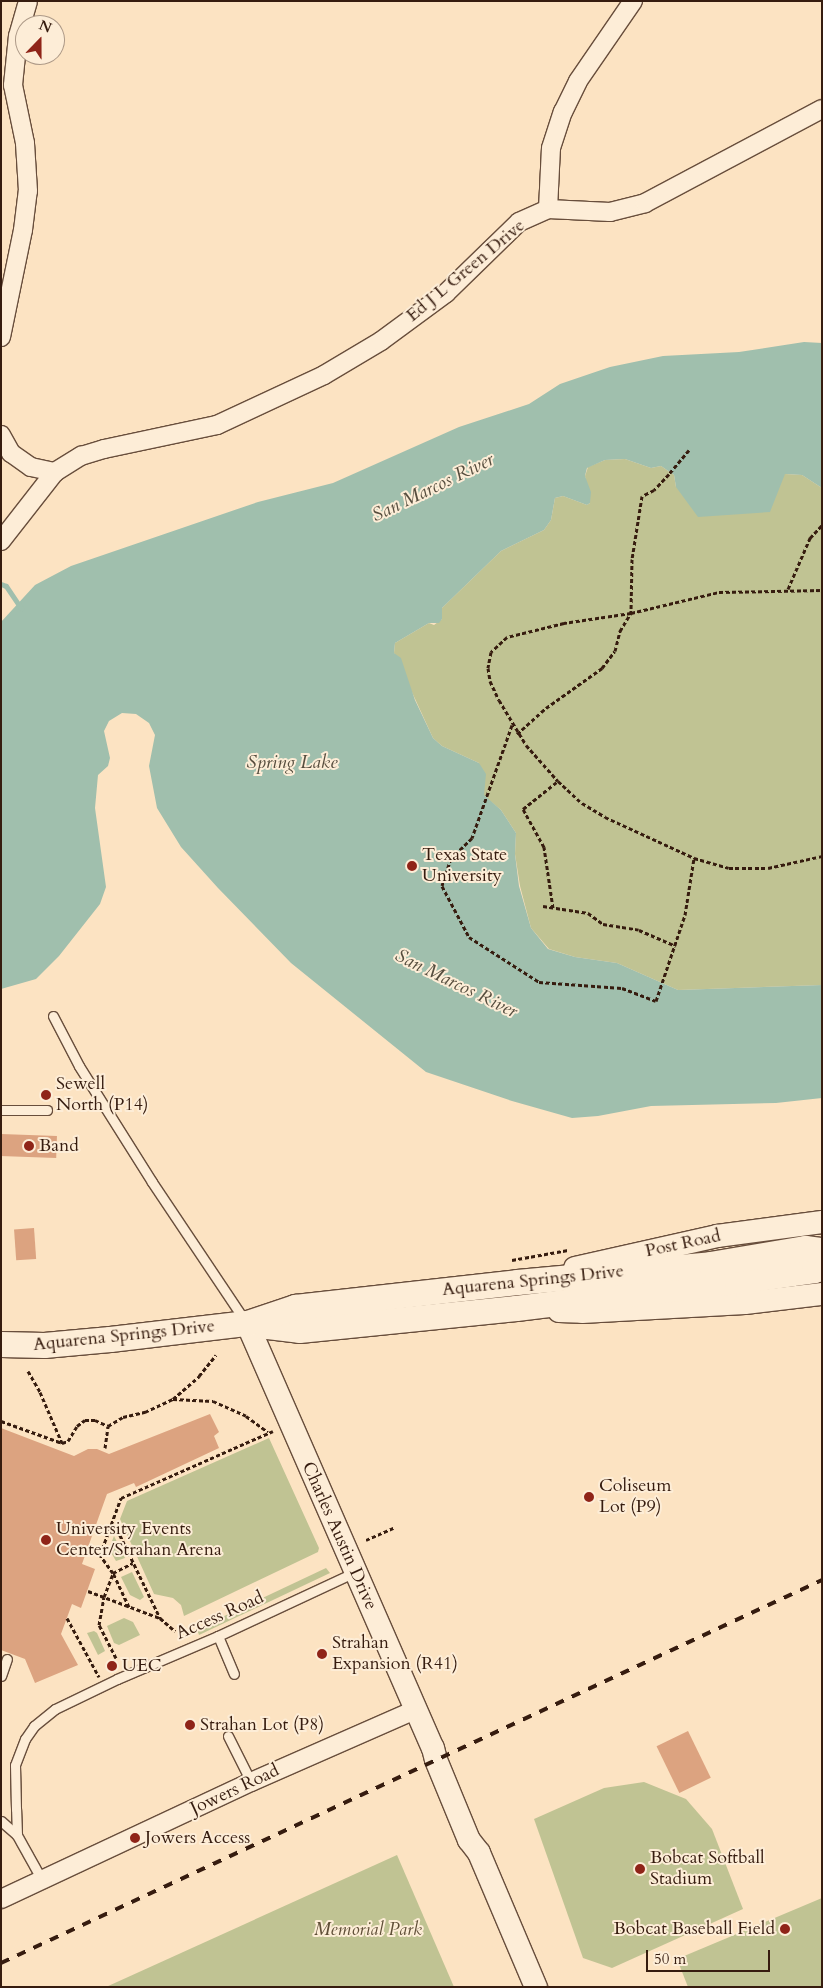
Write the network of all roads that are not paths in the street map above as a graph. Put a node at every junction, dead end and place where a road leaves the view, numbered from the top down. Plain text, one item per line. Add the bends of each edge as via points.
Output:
1 (28, 1) edge
2 (633, 1) edge
3 (822, 109) edge
4 (548, 209) junction
5 (1, 337) edge
6 (1, 435) edge
7 (55, 472) junction
8 (1, 541) edge
9 (53, 1016) dead end
10 (1, 1110) edge
11 (47, 1110) dead end
12 (822, 1222) edge
13 (822, 1250) edge
14 (822, 1266) edge
15 (511, 1272) junction
16 (822, 1294) edge
17 (516, 1308) junction
18 (247, 1323) junction
19 (1, 1344) edge
20 (355, 1572) junction
21 (218, 1636) junction
22 (7, 1659) dead end
23 (234, 1674) dead end
24 (1, 1676) edge
25 (415, 1710) junction
26 (228, 1736) dead end
27 (251, 1782) junction
28 (1, 1820) edge
29 (17, 1835) junction
30 (42, 1880) junction
31 (1, 1899) edge
32 (536, 1987) edge

1 - 5 street via 18,36 13,85 25,143 28,191
2 - 4 street via 578,81 563,112 551,148
3 - 4 street, Ed J L Green Drive via 644,203 610,212
4 - 7 street, Ed J L Green Drive via 520,222 446,293 381,341 324,375 217,425 104,449 81,456
6 - 7 street via 11,453 31,467
7 - 8 street, Ed J L Green Drive
9 - 18 lane via 79,1066 152,1182
10 - 11 lane
12 - 15 street, Post Road via 717,1236
13 - 15 main road, Aquarena Springs Drive via 805,1248 710,1264
14 - 17 main road, Aquarena Springs Drive via 814,1270 737,1281
15 - 18 main road, Aquarena Springs Drive via 295,1307
16 - 17 street via 745,1303 582,1312
17 - 18 main road, Aquarena Springs Drive via 299,1330
18 - 19 main road, Aquarena Springs Drive via 72,1343
18 - 20 street, Charles Austin Drive
20 - 21 lane, Access Road
20 - 25 street, Charles Austin Drive
21 - 23 lane
21 - 29 lane, Access Road via 55,1709 34,1726 15,1765
22 - 24 lane
25 - 27 street, Jowers Road
25 - 32 street, Charles Austin Drive via 433,1748 444,1756 479,1836 479,1853
26 - 27 lane
27 - 30 street, Jowers Road
28 - 29 lane
29 - 30 lane, Access Road
30 - 31 street, Jowers Road

